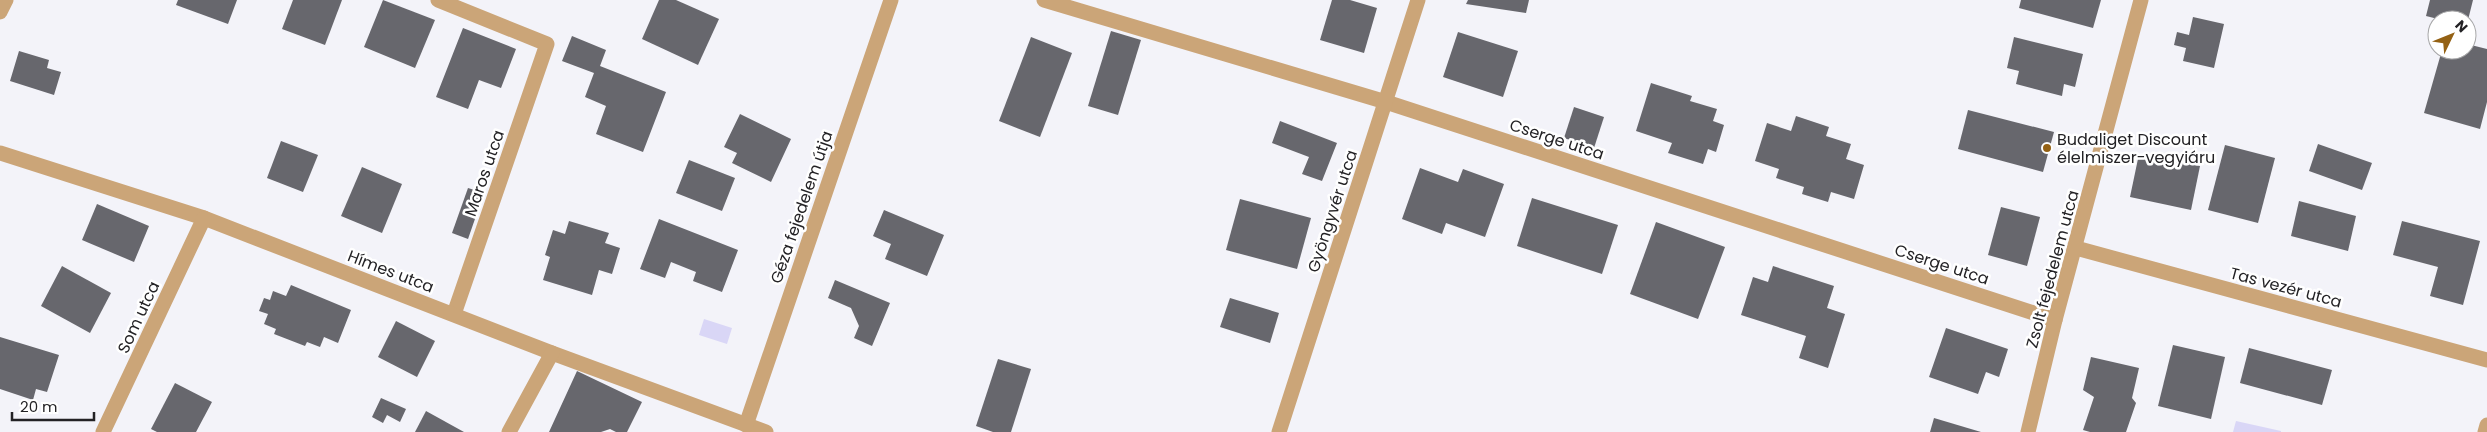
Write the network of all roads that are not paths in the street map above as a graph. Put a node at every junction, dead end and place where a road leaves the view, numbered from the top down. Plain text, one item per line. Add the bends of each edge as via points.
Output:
1 (6, 0) edge
2 (438, 0) edge
3 (891, 0) edge
4 (1044, 0) edge
5 (1418, 0) edge
6 (2140, 0) edge
7 (0, 12) edge
8 (1386, 102) junction
9 (0, 153) edge
10 (204, 218) junction
11 (2076, 248) junction
12 (454, 314) junction
13 (2055, 320) junction
14 (552, 353) junction
15 (2487, 360) edge
16 (746, 425) junction
17 (2487, 425) edge
18 (103, 432) edge
19 (509, 432) edge
20 (766, 432) edge
21 (1279, 432) edge
22 (2028, 432) edge
23 (2485, 432) edge

1 - 7 street
2 - 12 street, Maros utca via 547,44
3 - 16 street, Géza fejedelem útja
4 - 8 street, Cserge utca
5 - 8 street, Gyöngyvér utca
6 - 11 street, Zsolt fejedelem utca
8 - 13 street, Cserge utca
8 - 21 street, Gyöngyvér utca
9 - 10 street, Hímes utca
10 - 12 street, Hímes utca
10 - 18 street, Som utca
11 - 13 street, Zsolt fejedelem utca
11 - 15 street, Tas vezér utca
12 - 14 street, Hímes utca
13 - 22 street, Zsolt fejedelem utca
14 - 16 street, Hímes utca
14 - 19 street
16 - 20 street, Hímes utca
17 - 23 street

